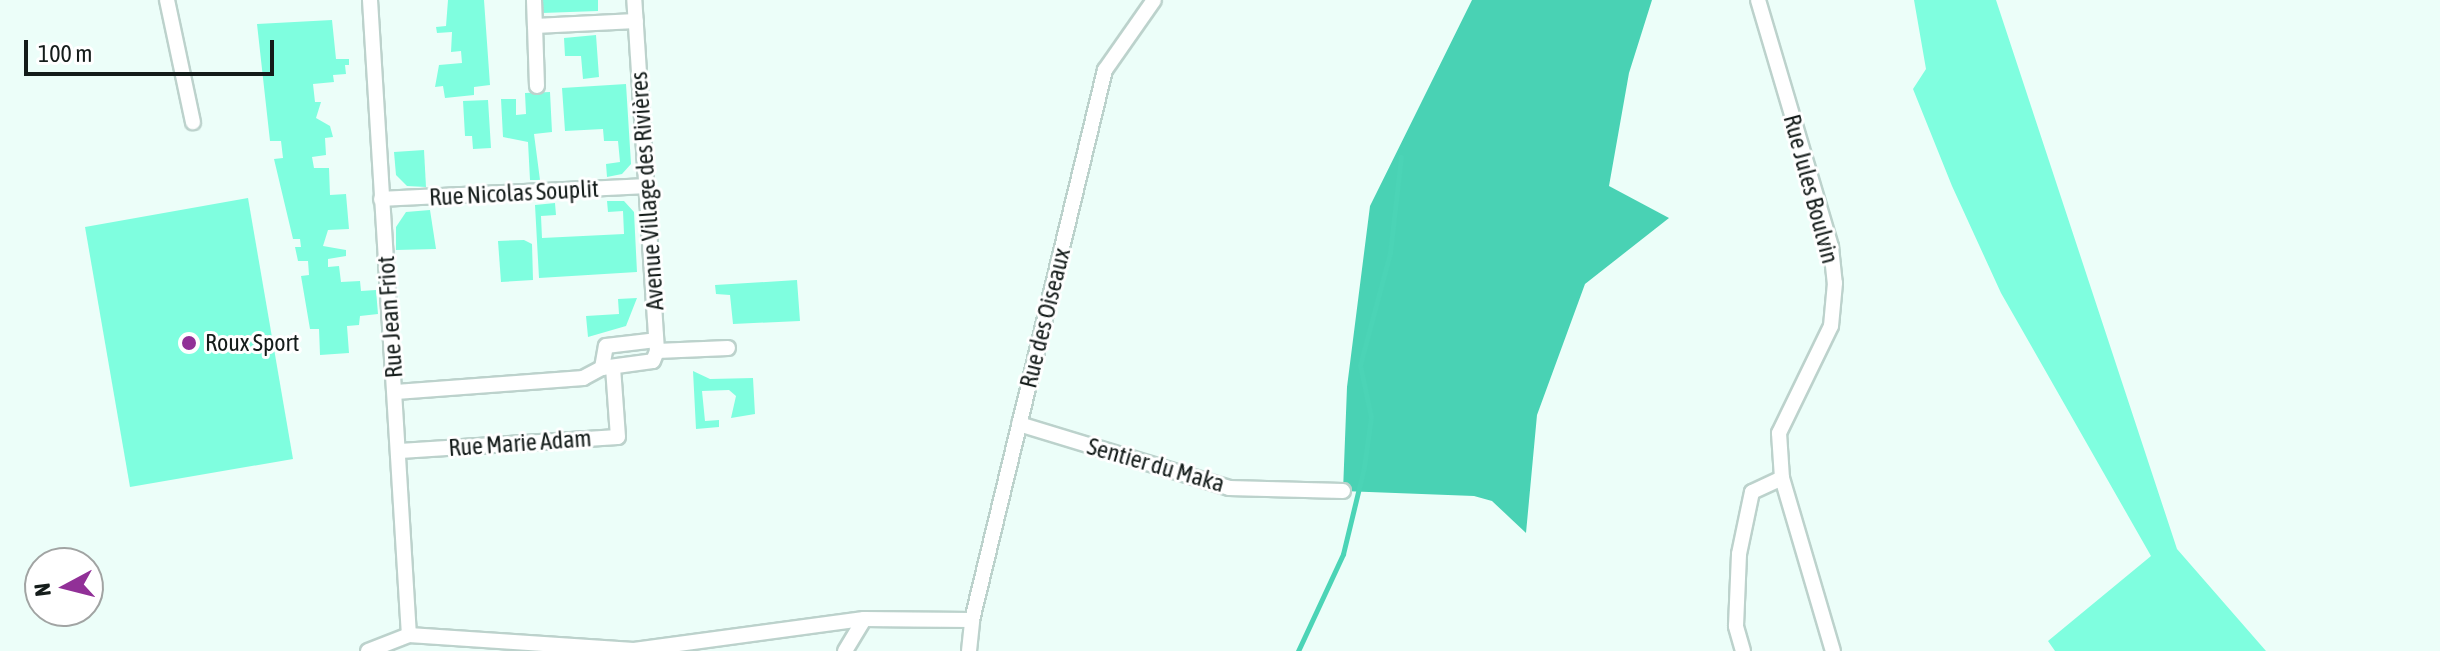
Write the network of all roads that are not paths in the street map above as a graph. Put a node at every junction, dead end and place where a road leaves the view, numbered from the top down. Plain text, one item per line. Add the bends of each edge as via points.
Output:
1 (167, 0) edge
2 (370, 0) edge
3 (534, 0) edge
4 (634, 0) edge
5 (1154, 0) edge
6 (1758, 0) edge
7 (636, 21) junction
8 (535, 26) junction
9 (537, 86) dead end
10 (193, 122) dead end
11 (646, 186) junction
12 (381, 199) junction
13 (728, 348) dead end
14 (655, 351) junction
15 (608, 368) junction
16 (396, 392) junction
17 (1019, 424) junction
18 (400, 451) junction
19 (1782, 478) junction
20 (1343, 491) dead end
21 (864, 619) junction
22 (972, 620) junction
23 (409, 635) junction
24 (368, 651) edge
25 (845, 651) edge
26 (969, 651) edge
27 (1743, 651) edge
28 (1833, 651) edge

1 - 10 street
2 - 12 street, Rue Jean Friot
3 - 8 street
4 - 7 street, Avenue Village des Rivières
5 - 17 street, Rue des Oiseaux via 1105,70
6 - 19 street, Rue Jules Boulvin via 1831,247 1835,283 1831,326 1779,433
7 - 8 street
7 - 11 street, Avenue Village des Rivières
8 - 9 street
11 - 12 street, Rue Nicolas Souplit
11 - 14 street, Avenue Village des Rivières
12 - 16 street, Rue Jean Friot
13 - 14 street
14 - 15 street
14 - 15 street via 606,346
15 - 16 street via 583,378
15 - 18 street, Rue Marie Adam via 618,437
16 - 18 street, Rue Jean Friot
17 - 20 street, Sentier du Maka via 1229,488
17 - 22 street, Rue des Oiseaux
18 - 23 street, Rue Jean Friot
19 - 27 street via 1752,492 1739,554 1736,626
19 - 28 street, Rue Jules Boulvin
21 - 22 street
21 - 23 street via 634,650
21 - 25 street
22 - 26 street, Rue des Oiseaux
23 - 24 street

